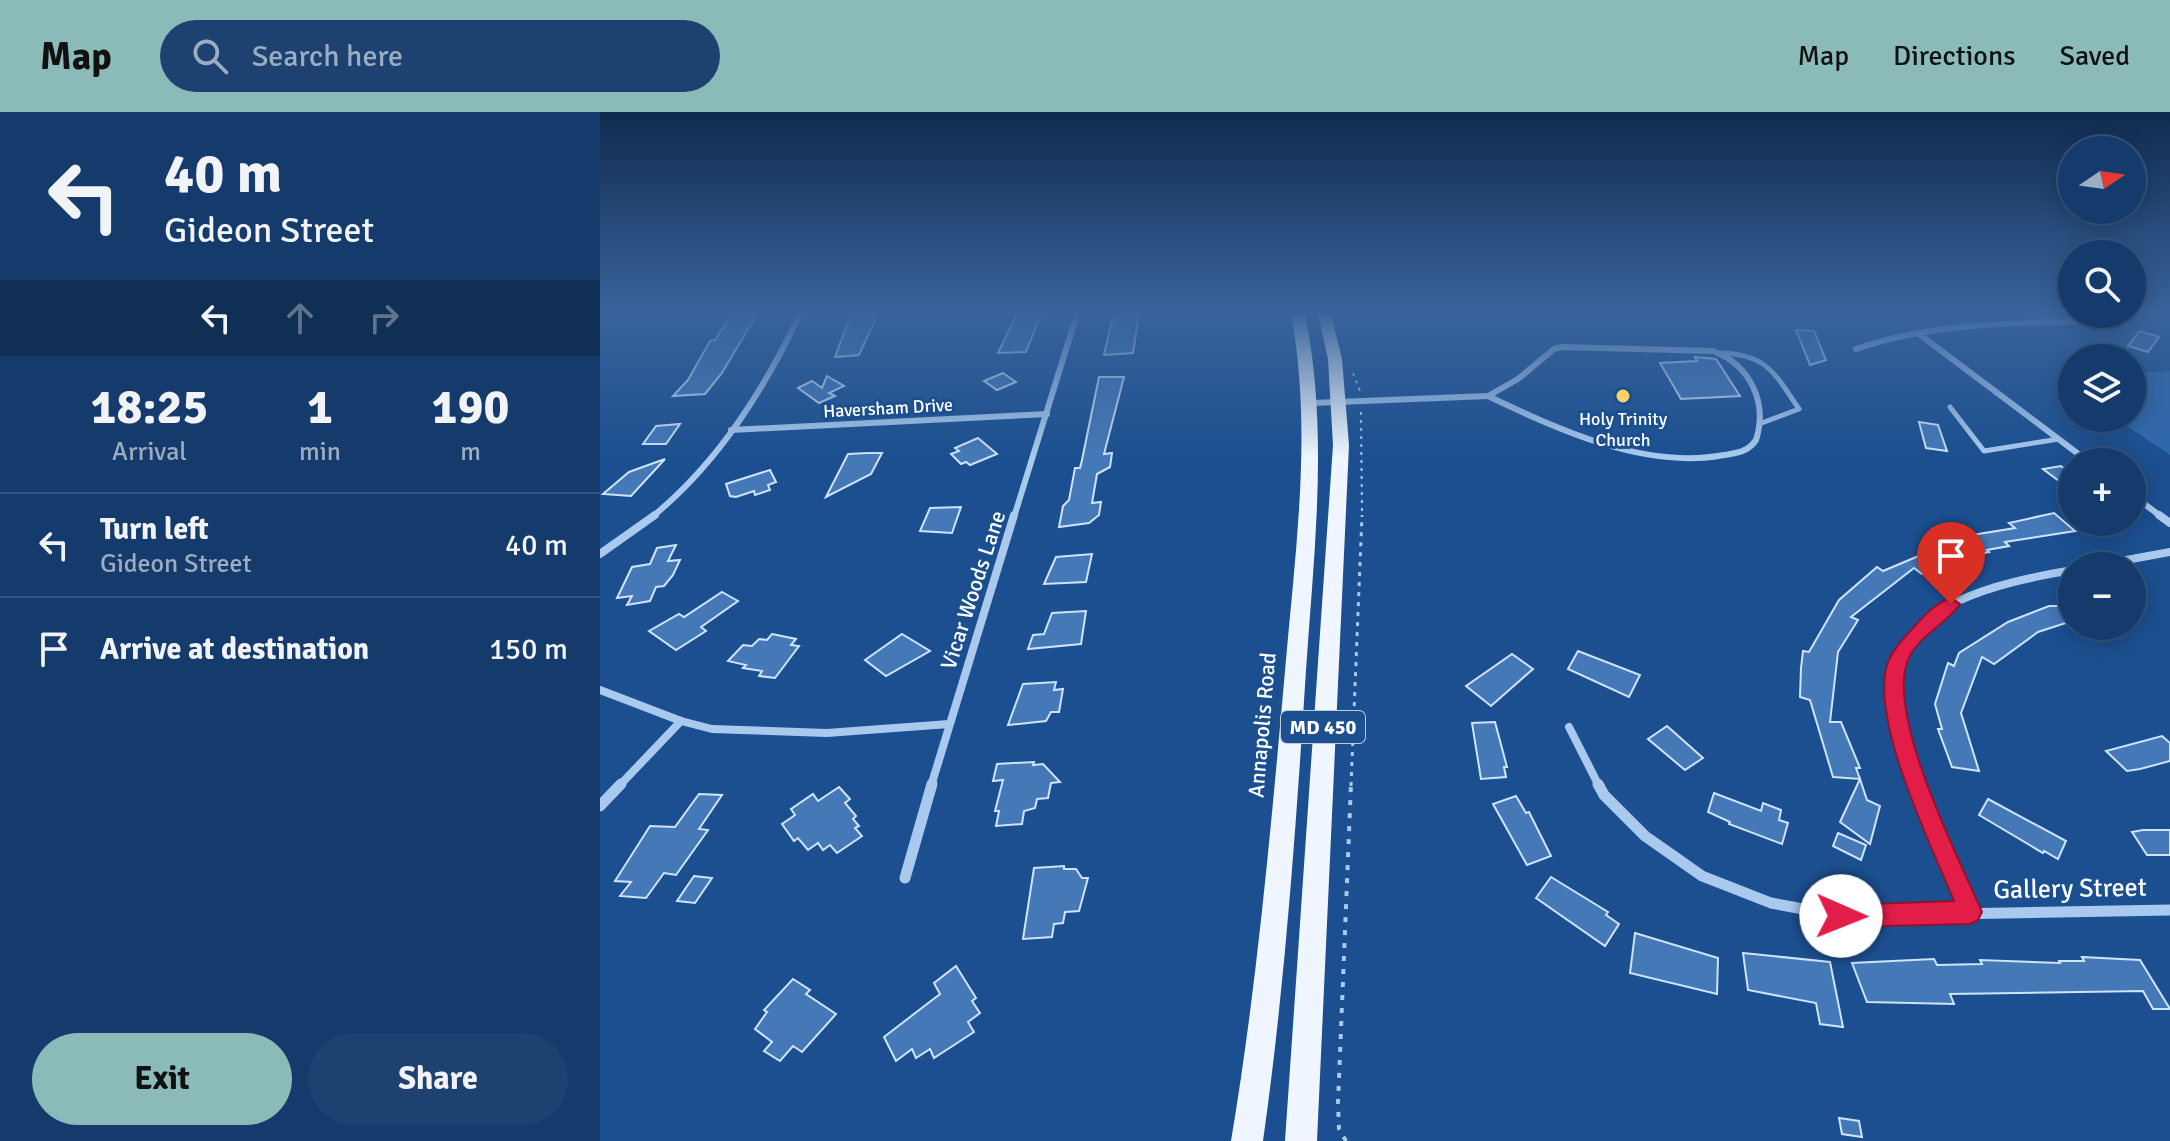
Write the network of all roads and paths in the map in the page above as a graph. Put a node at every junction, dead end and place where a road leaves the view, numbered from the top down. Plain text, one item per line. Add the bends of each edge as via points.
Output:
1 (778, 362) edge
2 (1063, 362) edge
3 (1309, 362) edge
4 (1336, 362) edge
5 (1538, 362) edge
6 (1736, 362) edge
7 (1766, 362) edge
8 (1956, 362) edge
9 (1351, 367) dead end
10 (1488, 396) junction
11 (1349, 400) junction
12 (1312, 403) junction
13 (1950, 407) dead end
14 (1047, 414) junction
15 (1759, 424) junction
16 (731, 430) junction
17 (2059, 439) junction
18 (2071, 448) edge
19 (2146, 505) edge
20 (2170, 523) edge
21 (2170, 552) edge
22 (600, 554) edge
23 (2146, 556) edge
24 (2058, 573) edge
25 (600, 690) edge
26 (681, 721) junction
27 (949, 724) junction
28 (1569, 727) dead end
29 (600, 806) edge
30 (905, 878) dead end
31 (2170, 910) edge
32 (1970, 912) junction
33 (1247, 1141) edge
34 (1301, 1141) edge
35 (1346, 1141) edge

1 - 16 street
2 - 14 street, Vicar Woods Lane
3 - 12 main road, Annapolis Road / MD 450
4 - 11 main road, MD 450
5 - 10 street
6 - 15 street via 1760,400
7 - 15 lane via 1799,409
8 - 17 street
9 - 11 path via 1361,387
10 - 11 street
10 - 15 street via 1602,441 1687,459 1711,459 1751,448 1759,437
11 - 12 street
11 - 34 main road, MD 450 via 1341,445
11 - 35 path via 1364,409 1338,1103 1339,1129
12 - 33 main road, Annapolis Road / MD 450 via 1300,611
13 - 17 lane via 1984,451
14 - 16 street, Haversham Drive
14 - 27 street, Vicar Woods Lane
16 - 22 street via 672,500
17 - 18 street
19 - 20 street
21 - 23 street
24 - 32 street via 1992,587 1951,604 1920,631 1897,664 1893,699 1912,771
25 - 26 street
26 - 27 street via 712,729 827,733
26 - 29 street
27 - 30 street, Vicar Woods Lane
28 - 32 street, Gallery Street via 1595,781 1618,811 1679,861 1724,887 1792,909 1841,916
31 - 32 street, Gallery Street

